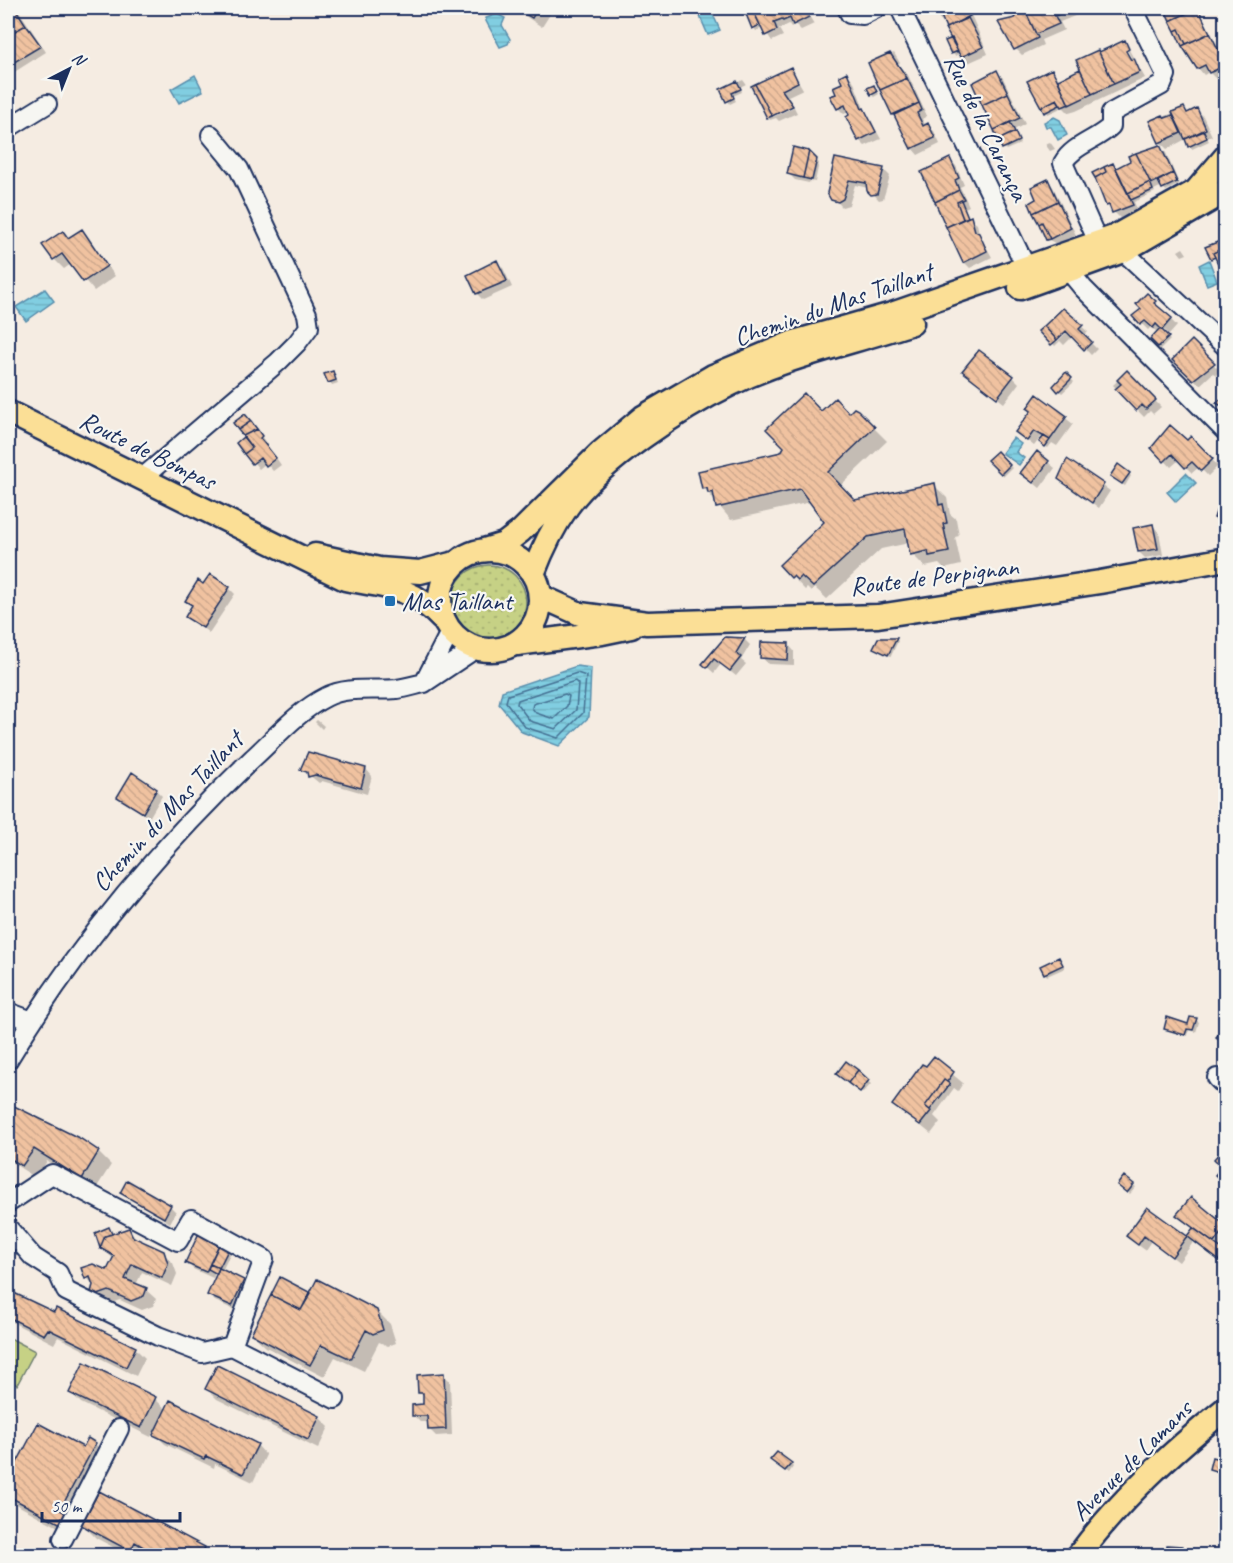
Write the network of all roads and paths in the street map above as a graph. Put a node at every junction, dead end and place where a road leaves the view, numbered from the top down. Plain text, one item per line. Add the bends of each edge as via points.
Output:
1 (847, 8) edge
2 (877, 8) edge
3 (900, 8) edge
4 (1133, 8) edge
5 (47, 104) dead end
6 (8, 128) edge
7 (211, 135) dead end
8 (1226, 156) edge
9 (1226, 191) edge
10 (1099, 244) junction
11 (1123, 251) junction
12 (1027, 269) junction
13 (1069, 271) junction
14 (1226, 347) edge
15 (8, 412) edge
16 (1226, 432) edge
17 (142, 478) junction
18 (263, 540) junction
19 (484, 550) junction
20 (1226, 559) edge
21 (455, 563) junction
22 (533, 574) junction
23 (540, 596) junction
24 (647, 623) junction
25 (446, 626) junction
26 (517, 644) junction
27 (475, 649) junction
28 (424, 684) junction
29 (8, 1012) edge
30 (32, 1021) junction
31 (8, 1060) edge
32 (8, 1203) edge
33 (8, 1228) edge
34 (232, 1346) junction
35 (335, 1399) dead end
36 (1226, 1408) edge
37 (119, 1429) dead end
38 (63, 1539) dead end
39 (1086, 1553) edge

1 - 2 street via 850,14 863,15
3 - 12 street, Rue de la Carança
4 - 10 street, Rue de la Carança via 1166,75 1162,85 1111,113 1111,126 1068,154 1063,163
5 - 6 street
7 - 17 street via 239,169 307,314 309,327 278,362
8 - 10 main road, Chemin du Mas Taillant via 1196,191
9 - 11 main road, Chemin du Mas Taillant
10 - 12 main road, Chemin du Mas Taillant
11 - 13 main road, Chemin du Mas Taillant
11 - 14 street
12 - 19 main road, Chemin du Mas Taillant via 794,342 713,376 643,417 600,453 521,531 504,544
13 - 16 street
13 - 22 main road, Chemin du Mas Taillant via 790,361 732,384 693,405 602,472 570,504 542,550
15 - 17 main road, Route de Bompas
17 - 18 main road, Route de Bompas
18 - 21 main road via 379,569 420,572
18 - 25 main road via 345,579 405,590 427,603
19 - 21 main road
19 - 22 main road via 512,555
20 - 24 main road, Route de Perpignan via 878,616
21 - 25 main road via 440,589 439,604
22 - 23 main road
23 - 24 main road, Route de Perpignan via 580,614
23 - 26 main road via 535,623
24 - 26 main road, Route de Perpignan
25 - 27 main road via 461,642
25 - 28 street
26 - 27 main road via 503,650
27 - 28 street
28 - 30 street, Chemin du Mas Taillant via 354,690 327,696 308,708 229,781 115,906
29 - 30 street
30 - 31 street, Chemin du Mas Taillant
32 - 34 street via 52,1174 178,1241 191,1219 264,1259
33 - 34 street via 33,1257 58,1273 66,1291 202,1353
34 - 35 street
36 - 39 main road, Avenue de Lamans via 1125,1499
37 - 38 street

